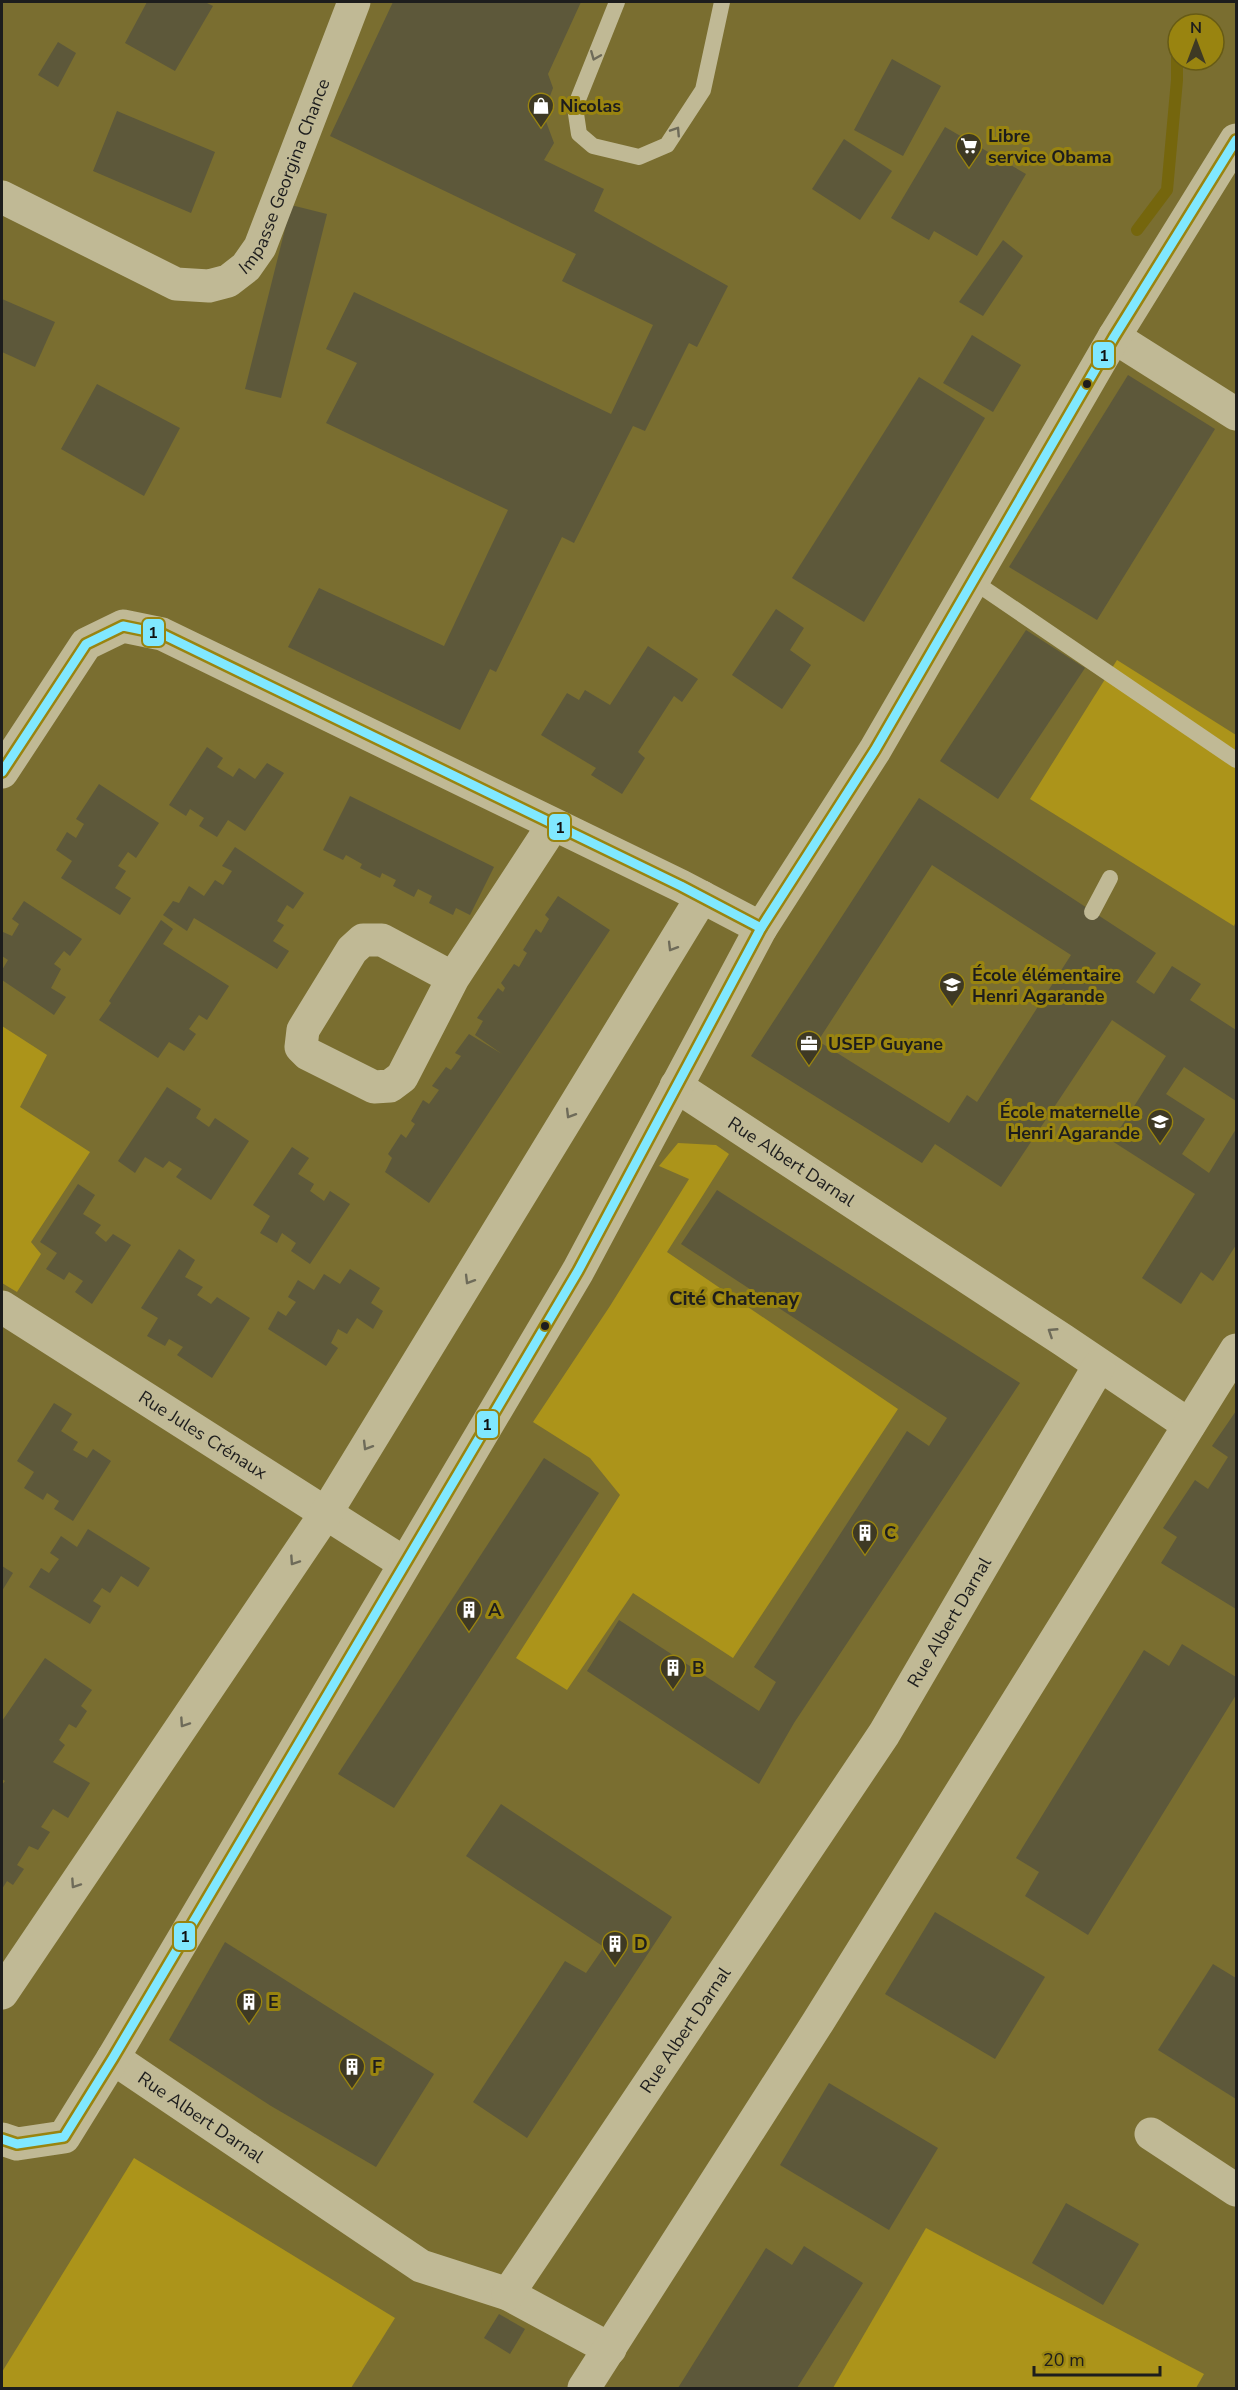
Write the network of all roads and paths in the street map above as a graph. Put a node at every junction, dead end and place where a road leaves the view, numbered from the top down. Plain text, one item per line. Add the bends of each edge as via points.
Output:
1 (354, 2) edge
2 (617, 2) edge
3 (722, 2) edge
4 (1236, 140) edge
5 (2, 197) edge
6 (1114, 337) junction
7 (1236, 414) edge
8 (973, 580) junction
9 (1236, 760) edge
10 (2, 772) edge
11 (553, 825) junction
12 (1110, 878) dead end
13 (702, 897) junction
14 (1092, 912) dead end
15 (761, 928) junction
16 (453, 978) junction
17 (676, 1086) junction
18 (2, 1307) edge
19 (1236, 1350) edge
20 (1099, 1366) junction
21 (1189, 1425) junction
22 (326, 1513) junction
23 (404, 1563) junction
24 (2, 1993) edge
25 (114, 2058) junction
26 (1151, 2134) dead end
27 (2, 2139) edge
28 (1236, 2190) edge
29 (508, 2294) junction
30 (610, 2349) junction
31 (584, 2388) edge

1 - 5 street, Impasse Georgina Chance via 260,247 246,267 228,281 209,286 176,284
2 -> 3 lane via 575,107 579,134 593,146 639,157 667,146 703,90
4 - 6 street
6 - 7 street
6 - 8 street
8 - 9 lane
8 - 15 street via 875,750
10 - 11 street via 86,644 123,626 162,634
11 - 13 street
11 - 16 street
12 - 14 lane
13 - 15 street
13 -> 22 street
15 - 17 street
16 - 16 street via 382,940 363,940 352,950 303,1030 301,1047 374,1087 390,1086 402,1077
20 -> 17 street, Rue Albert Darnal
17 - 23 street via 578,1271
18 - 22 street, Rue Jules Crénaux
19 - 21 street
20 - 21 street
20 - 29 street, Rue Albert Darnal via 884,1734
21 - 30 street
22 - 23 street, Rue Jules Crénaux
22 -> 24 street
23 - 25 street
25 - 27 street via 64,2137 17,2144
25 - 29 street, Rue Albert Darnal via 421,2266
26 - 28 street
29 - 30 street, Rue Albert Darnal
30 - 31 street

